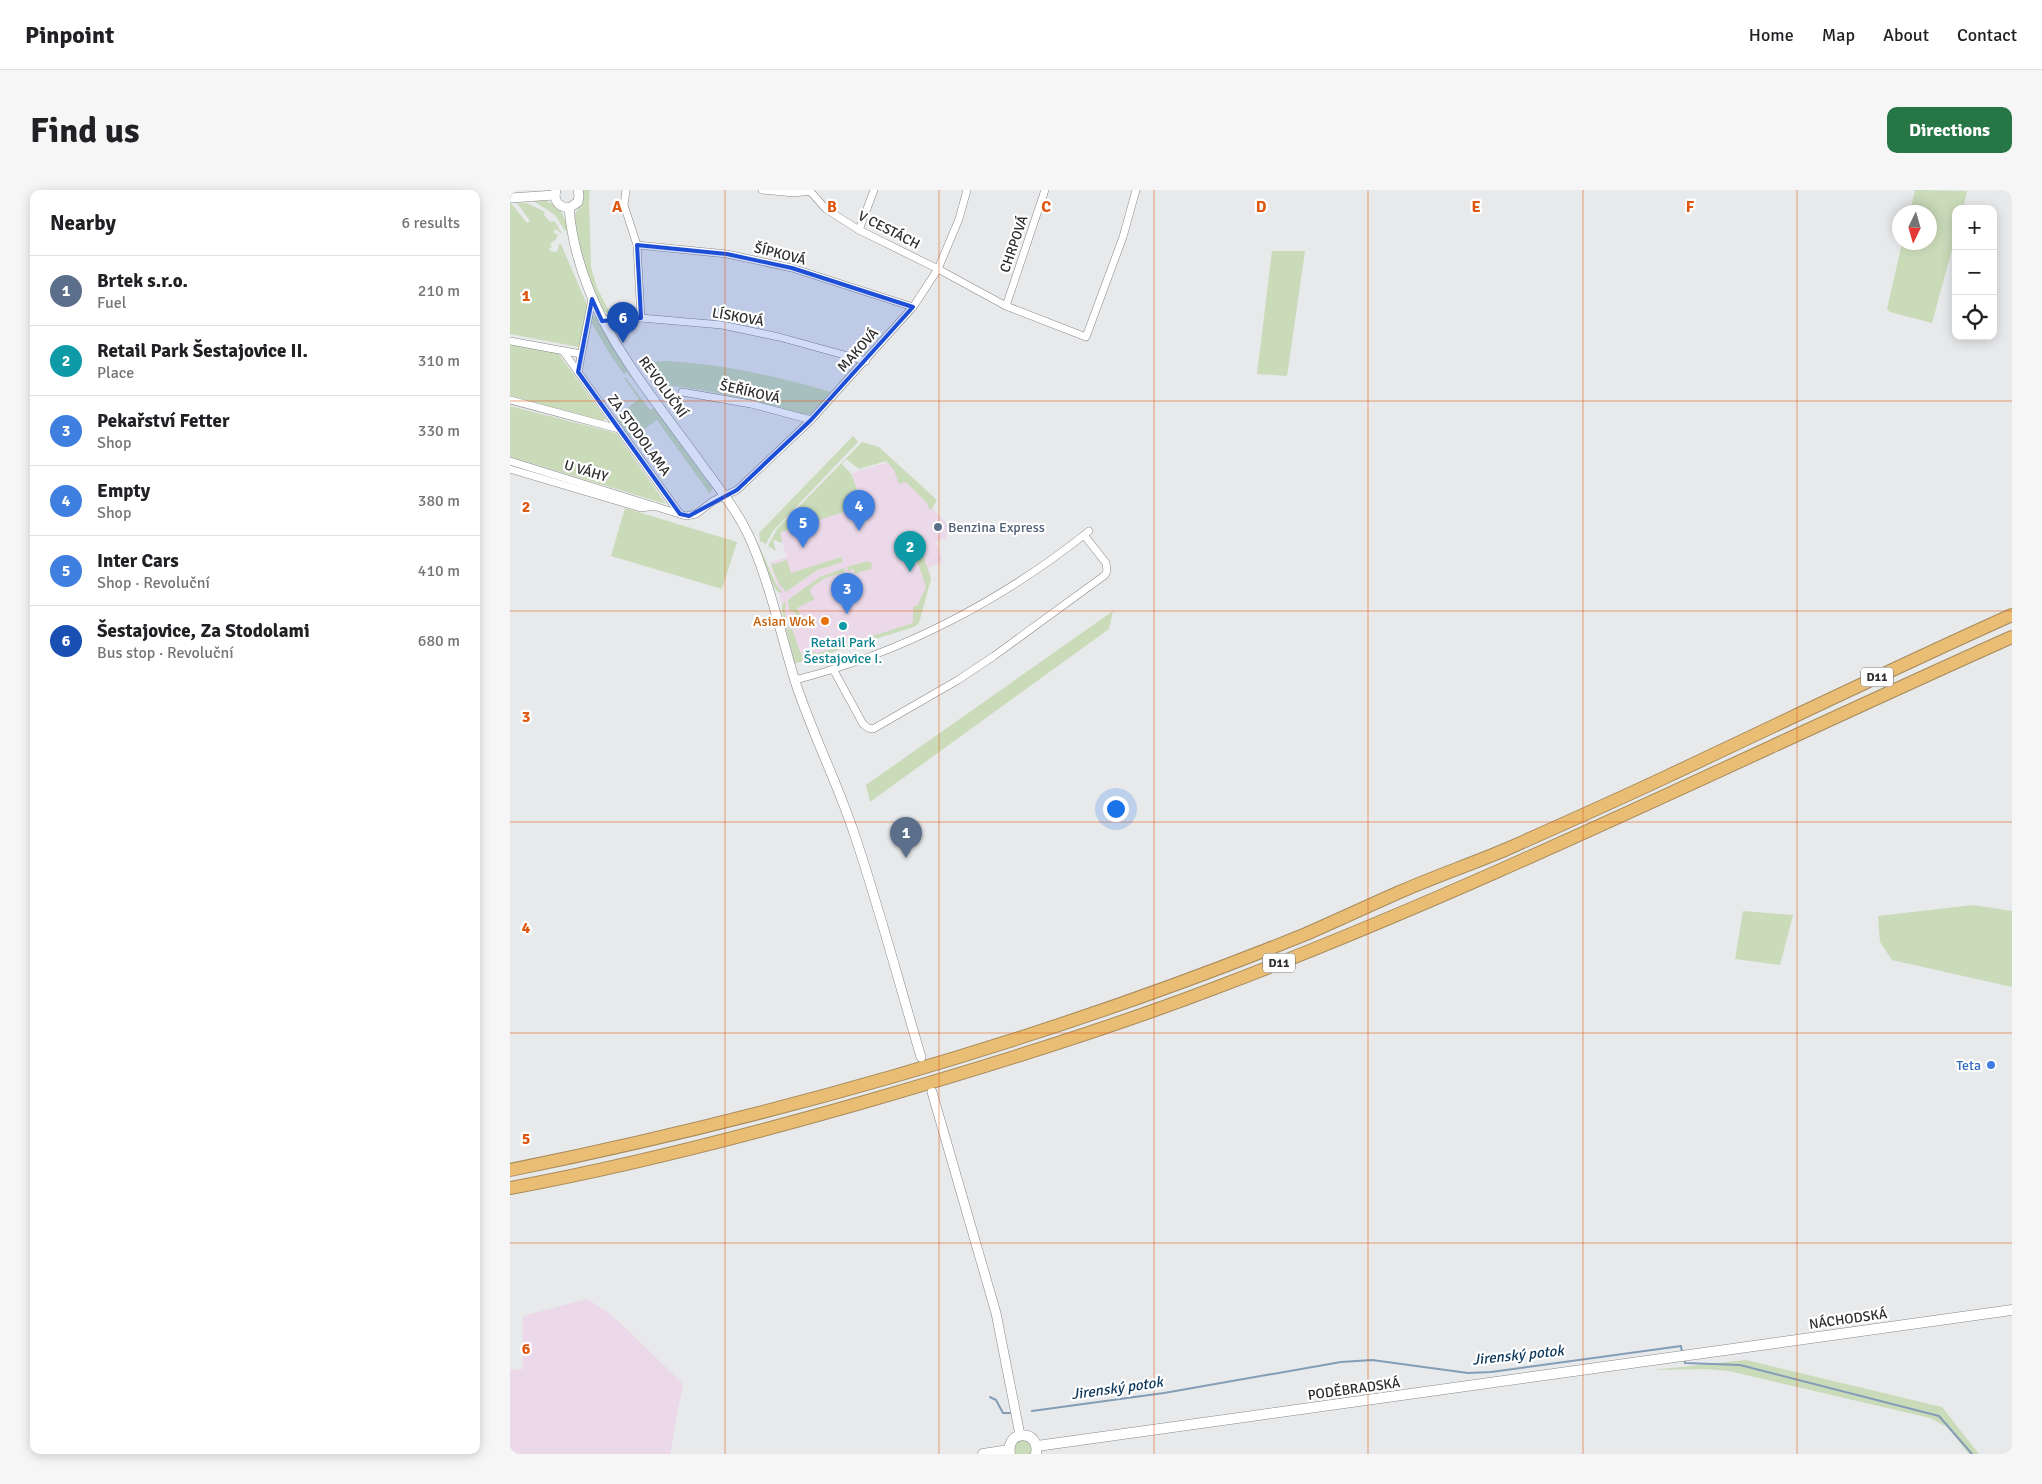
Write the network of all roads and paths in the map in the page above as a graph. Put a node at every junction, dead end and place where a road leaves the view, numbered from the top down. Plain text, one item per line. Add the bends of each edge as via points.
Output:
1 (578, 190) edge
2 (626, 190) edge
3 (762, 190) edge
4 (809, 190) edge
5 (874, 190) edge
6 (967, 190) edge
7 (1045, 190) edge
8 (1136, 190) edge
9 (555, 193) edge
10 (510, 198) edge
11 (568, 208) junction
12 (860, 230) junction
13 (638, 245) junction
14 (938, 269) junction
15 (592, 300) junction
16 (1006, 306) junction
17 (913, 307) junction
18 (640, 318) junction
19 (602, 321) junction
20 (510, 341) edge
21 (562, 351) junction
22 (581, 354) junction
23 (866, 362) junction
24 (578, 372) junction
25 (682, 392) dead end
26 (510, 400) edge
27 (811, 420) junction
28 (620, 429) junction
29 (510, 461) edge
30 (510, 469) edge
31 (725, 496) junction
32 (654, 506) junction
33 (680, 514) junction
34 (2012, 615) edge
35 (2012, 637) edge
36 (833, 669) junction
37 (795, 680) junction
38 (921, 1057) dead end
39 (932, 1092) dead end
40 (510, 1170) edge
41 (510, 1188) edge
42 (2012, 1310) edge
43 (1674, 1359) joint
44 (1020, 1435) junction
45 (1036, 1450) edge
46 (1009, 1452) edge
47 (984, 1454) edge

1 - 11 street via 578,202
2 - 13 street via 624,205
3 - 4 street via 794,193
4 - 12 street, V CESTÁCH via 826,209
5 - 12 street
6 - 14 street, MAKOVÁ
7 - 16 street, CHRPOVÁ
8 - 16 street, V CESTÁCH via 1123,237 1086,337
9 - 10 street
9 - 11 street via 559,205
11 - 15 street, REVOLUČNÍ via 576,254
12 - 14 street, V CESTÁCH
13 - 17 street, ŠÍPKOVÁ via 727,254 792,268
13 - 18 street
14 - 16 street, V CESTÁCH
14 - 17 street, MAKOVÁ
15 - 19 street, REVOLUČNÍ
15 - 22 street
17 - 23 street, MAKOVÁ
18 - 19 street, LÍSKOVÁ via 615,317
18 - 23 street, LÍSKOVÁ via 722,326 779,337
19 - 31 street, REVOLUČNÍ
20 - 21 street
21 - 22 street
21 - 24 street, ZA STODOLAMA
22 - 24 street
23 - 27 street, MAKOVÁ
24 - 28 street, ZA STODOLAMA
25 - 27 street, ŠEŘÍKOVÁ via 752,404
26 - 28 street
27 - 31 street, MAKOVÁ via 737,490
28 - 33 street, ZA STODOLAMA
29 - 32 street, U VÁHY
30 - 32 street, U VÁHY via 641,508
31 - 33 street via 692,515
31 - 37 street, REVOLUČNÍ via 752,543
32 - 33 street, U VÁHY
34 - 40 highway, D11 via 1504,850 1306,934 1141,996 934,1064 786,1106
35 - 41 highway, D11 via 1511,866 1206,991 1072,1039 792,1123 630,1163
36 - 36 street via 863,724 873,728 994,656 1105,575 1106,564 1086,533 1026,578 965,613 894,646
36 - 37 street
37 - 38 street, REVOLUČNÍ via 854,833
39 - 44 street via 996,1313
42 - 43 main road, NÁCHODSKÁ
43 - 45 main road, PODĚBRADSKÁ
44 - 45 main road, PODĚBRADSKÁ via 1031,1437
44 - 46 main road via 1013,1439
46 - 47 main road

